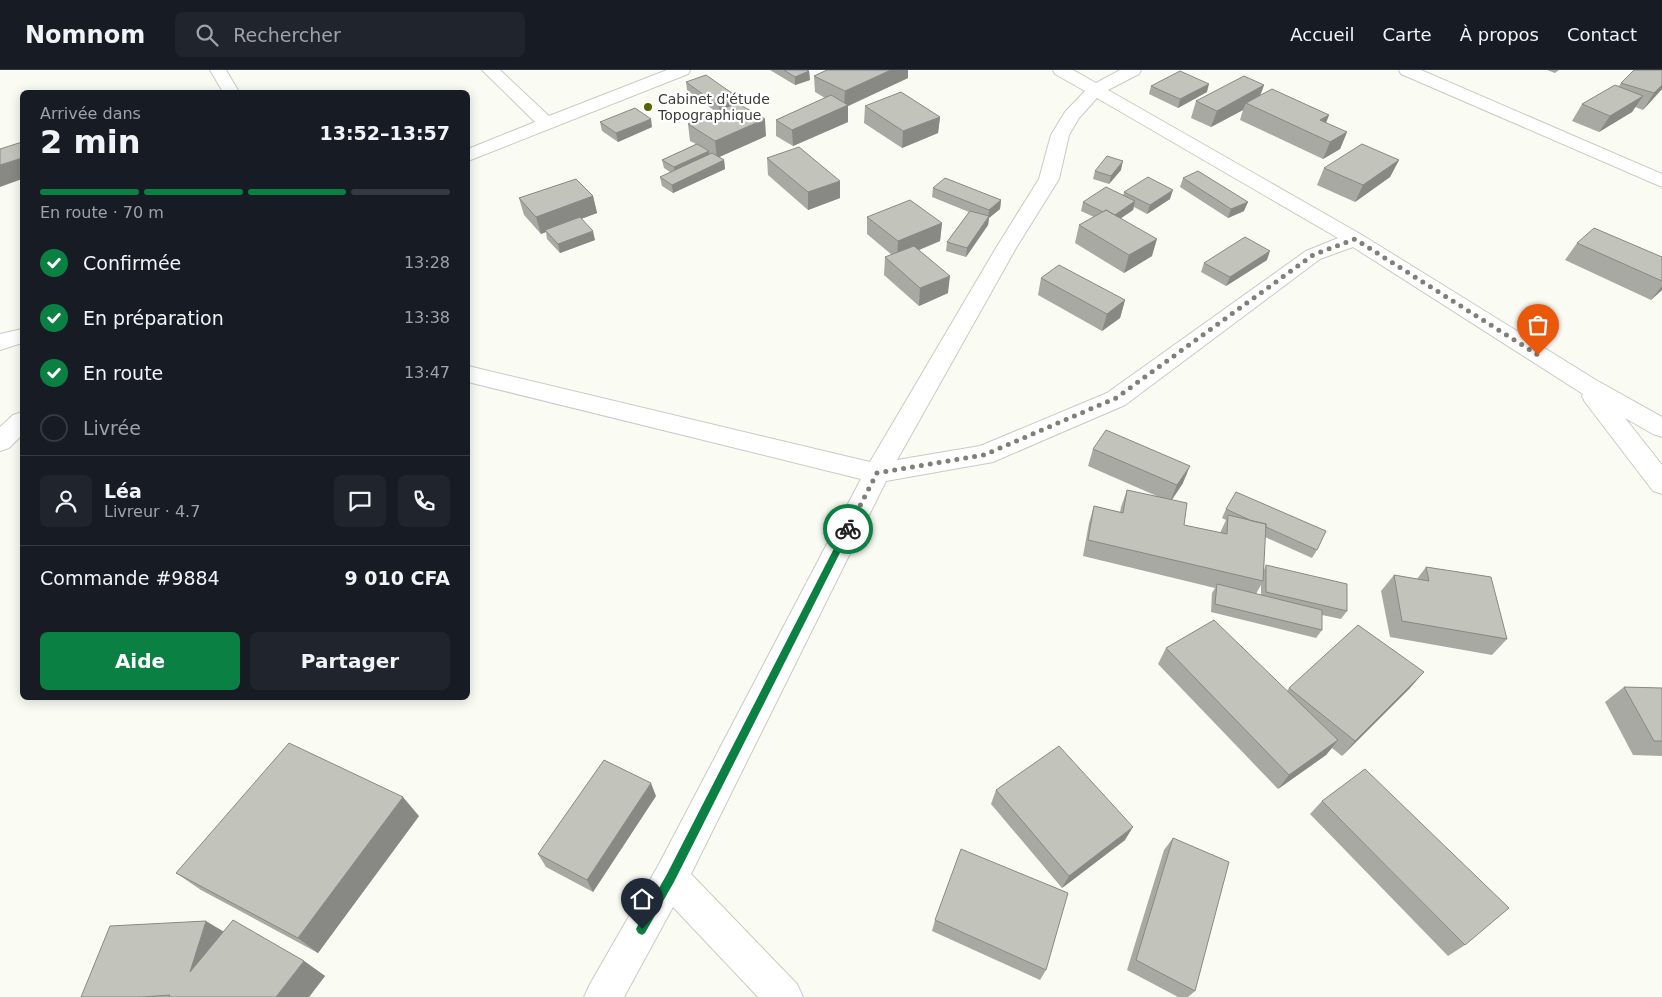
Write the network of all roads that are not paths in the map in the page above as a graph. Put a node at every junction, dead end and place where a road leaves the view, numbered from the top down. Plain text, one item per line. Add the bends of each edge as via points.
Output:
1 (218, 70) edge
2 (490, 70) edge
3 (682, 70) edge
4 (1061, 70) edge
5 (1133, 70) edge
6 (1407, 70) edge
7 (230, 90) edge
8 (1094, 90) junction
9 (547, 124) junction
10 (470, 154) edge
11 (1662, 181) edge
12 (1355, 239) junction
13 (20, 337) edge
14 (0, 342) edge
15 (470, 374) edge
16 (1587, 386) junction
17 (20, 423) edge
18 (1662, 428) edge
19 (0, 442) edge
20 (877, 473) junction
21 (1662, 484) edge
22 (670, 878) junction
23 (603, 997) edge
24 (784, 997) edge

1 - 7 street
2 - 9 street
3 - 9 street
4 - 8 street
5 - 8 street
6 - 11 street
8 - 12 street
8 - 20 street via 1071,116 1060,135 1049,179
9 - 10 street
12 - 16 street
12 - 20 street via 1313,255 1116,398 984,455
13 - 14 street
15 - 20 street
16 - 18 street
16 - 21 street
17 - 19 street
20 - 22 street
22 - 23 street
22 - 24 street

